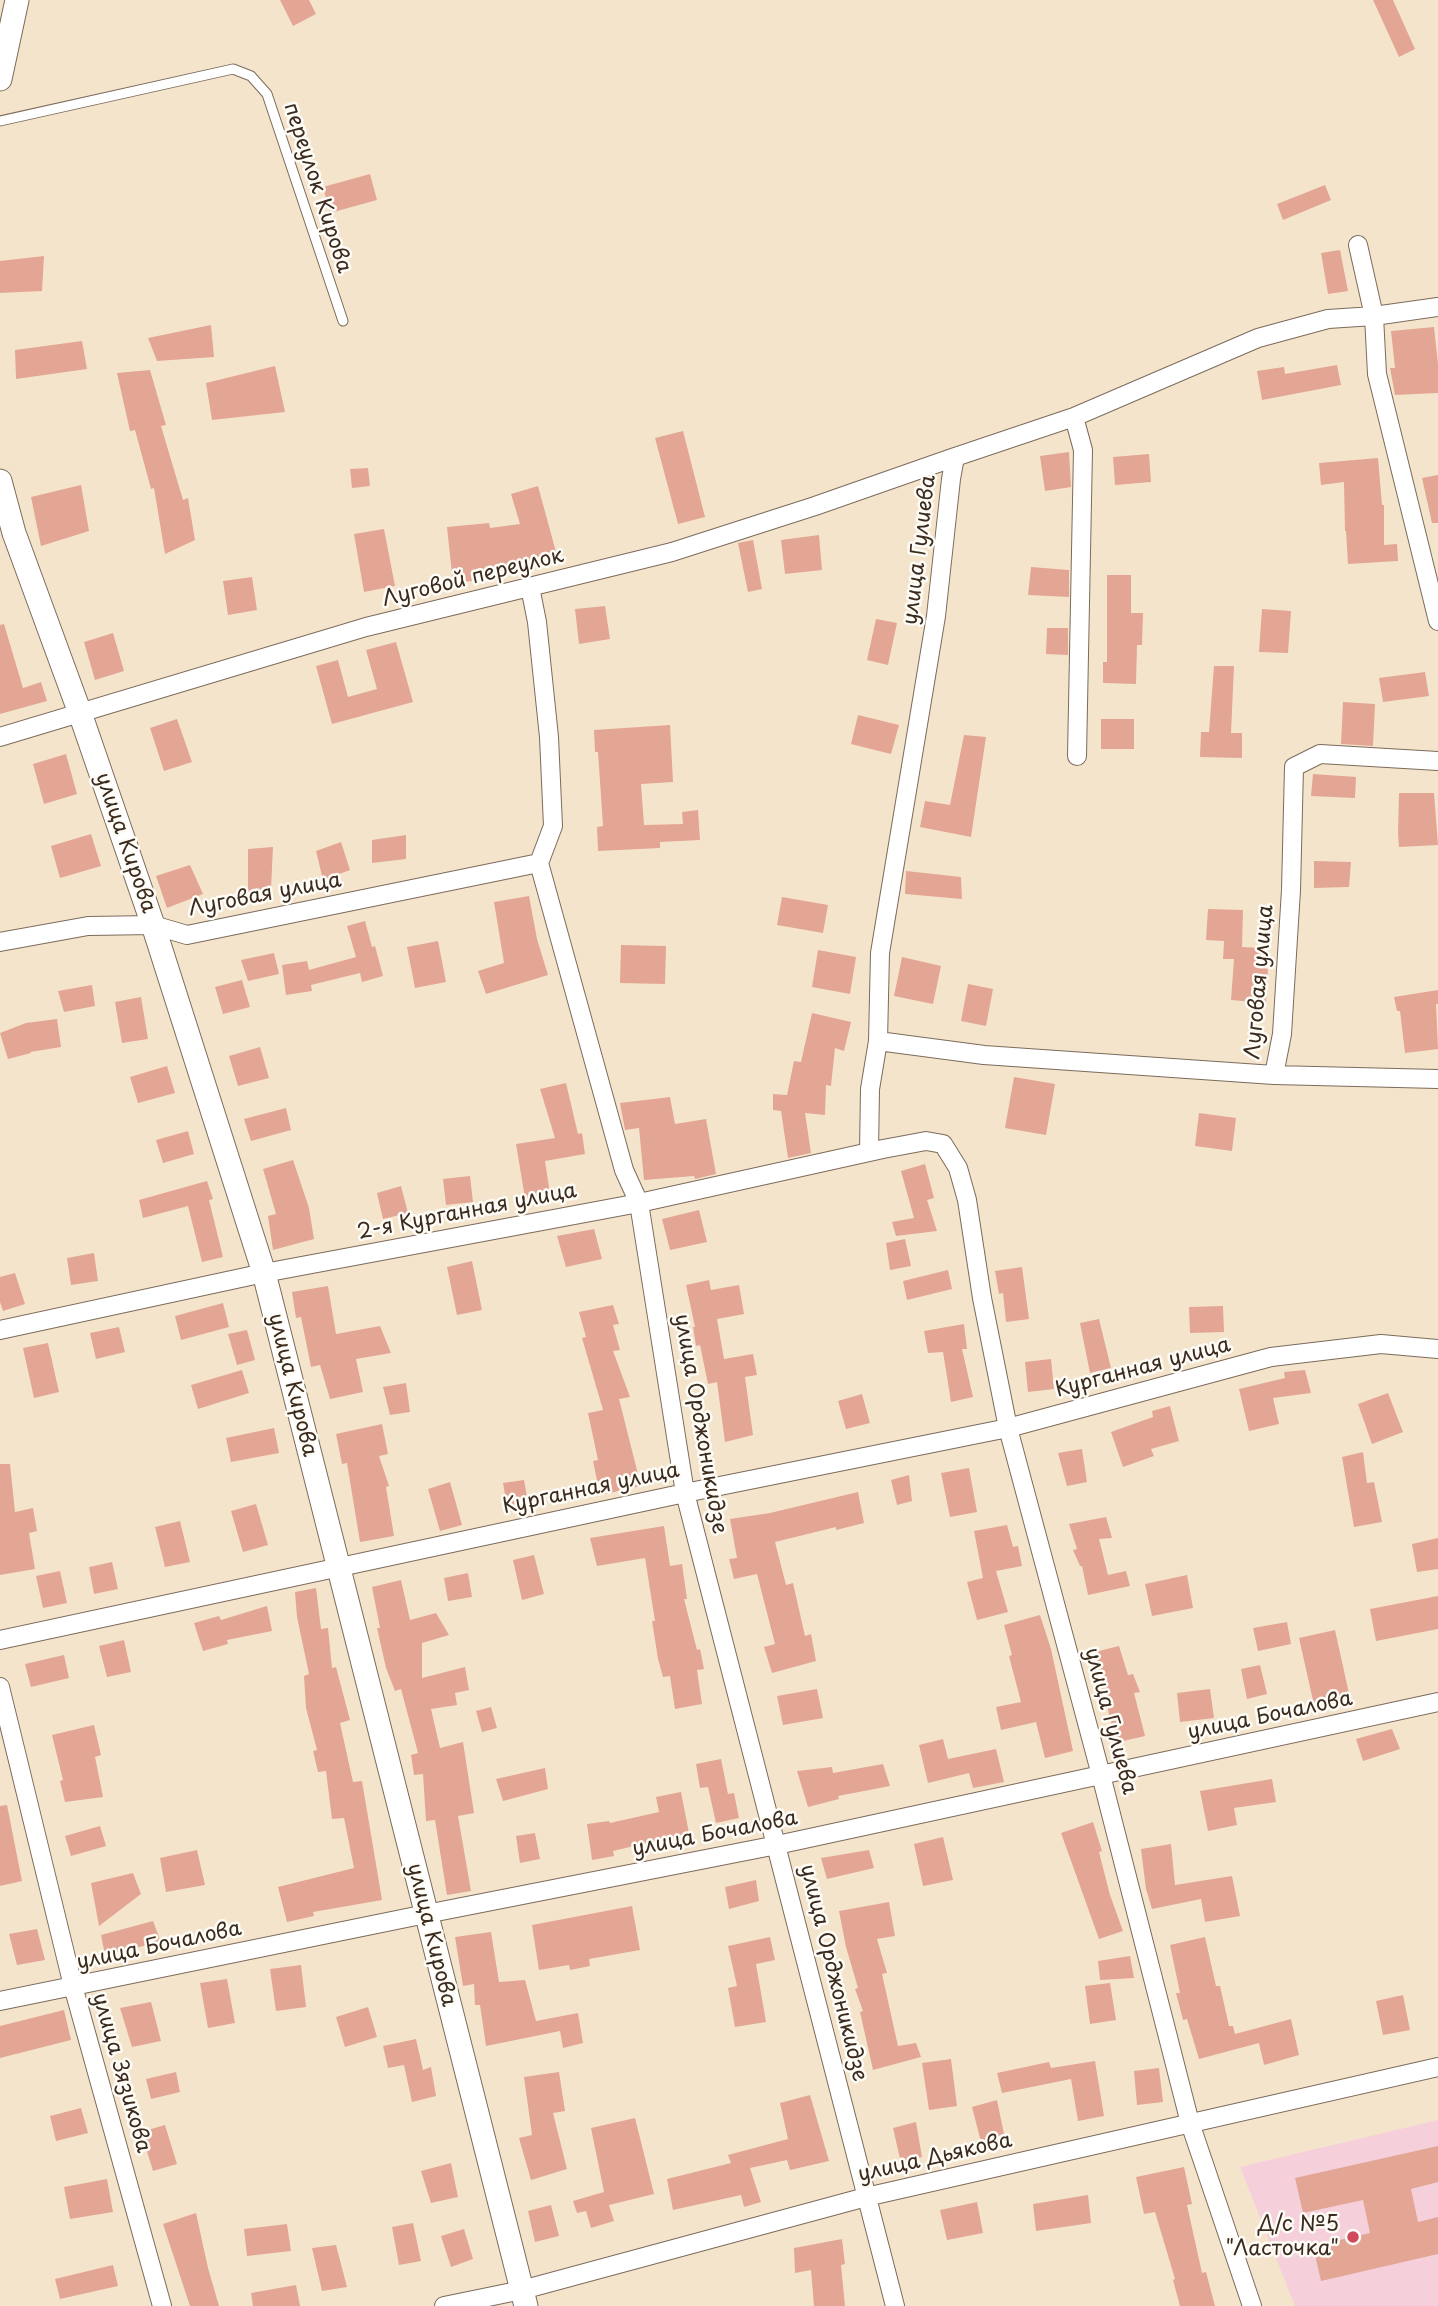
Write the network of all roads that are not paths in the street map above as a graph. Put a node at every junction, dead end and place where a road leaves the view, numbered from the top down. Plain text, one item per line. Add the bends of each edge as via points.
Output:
1 (17, 0) edge
2 (0, 79) edge
3 (0, 121) edge
4 (1358, 245) dead end
5 (1438, 307) edge
6 (1374, 316) junction
7 (342, 321) dead end
8 (1074, 417) junction
9 (955, 457) junction
10 (0, 481) edge
11 (7, 535) edge
12 (530, 587) junction
13 (1435, 590) edge
14 (1438, 621) edge
15 (80, 713) junction
16 (0, 737) edge
17 (1077, 756) dead end
18 (1438, 761) edge
19 (538, 863) junction
20 (153, 925) junction
21 (0, 942) edge
22 (878, 1041) junction
23 (1274, 1075) junction
24 (1438, 1079) edge
25 (943, 1144) joint
26 (869, 1152) junction
27 (639, 1203) junction
28 (264, 1273) junction
29 (0, 1330) edge
30 (1438, 1349) edge
31 (1008, 1428) junction
32 (685, 1493) junction
33 (338, 1566) junction
34 (0, 1640) edge
35 (0, 1687) edge
36 (1438, 1702) edge
37 (1101, 1775) junction
38 (777, 1845) junction
39 (426, 1914) junction
40 (73, 1986) junction
41 (0, 2001) edge
42 (1438, 2067) edge
43 (1191, 2123) junction
44 (866, 2197) junction
45 (524, 2298) edge
46 (162, 2306) edge
47 (444, 2306) edge
48 (895, 2306) edge
49 (1252, 2306) edge

1 - 2 street
3 - 7 lane, переулок Кирова via 233,69 251,76 267,94
4 - 6 street
5 - 6 street, улица Гулиева
6 - 8 street, улица Гулиева via 1328,319 1258,338
6 - 13 street via 1377,374
8 - 9 street, улица Гулиева
8 - 17 street via 1083,450
9 - 12 street, Луговой переулок via 672,552
9 - 22 street, улица Гулиева via 936,616 880,953
10 - 11 street, улица Кирова
11 - 15 street, улица Кирова
12 - 15 street, Луговой переулок via 366,628
12 - 19 street via 549,737 553,826
13 - 14 street
15 - 16 street, Луговой переулок
15 - 20 street, улица Кирова
18 - 23 street, Луговая улица via 1320,754 1294,767 1283,1034
19 - 20 street, Луговая улица via 187,935
19 - 27 street, улица Орджоникидзе via 624,1170
20 - 21 street, Луговая улица via 88,926
20 - 28 street, улица Кирова
22 - 23 street, Луговая улица via 984,1055
22 - 26 street, улица Гулиева via 870,1089
23 - 24 street
25 - 26 street, 2-я Курганная улица via 926,1141
25 - 31 street, улица Гулиева via 958,1168 967,1200
26 - 27 street, 2-я Курганная улица
27 - 28 street, 2-я Курганная улица
27 - 32 street, улица Орджоникидзе
28 - 29 street, 2-я Курганная улица
28 - 33 street, улица Кирова
30 - 31 street, Курганная улица via 1381,1344 1271,1357
31 - 32 street, Курганная улица
31 - 37 street, улица Гулиева
32 - 33 street, Курганная улица
32 - 38 street, улица Орджоникидзе
33 - 34 street, Курганная улица
33 - 39 street, улица Кирова
35 - 40 street, улица Зязикова
36 - 37 street, улица Бочалова
37 - 38 street, улица Бочалова
37 - 43 street, улица Гулиева
38 - 39 street, улица Бочалова
38 - 44 street, улица Орджоникидзе
39 - 40 street, улица Бочалова
39 - 45 street, улица Кирова
40 - 41 street, улица Бочалова
40 - 46 street, улица Зязикова
42 - 43 street, улица Дьякова
43 - 44 street, улица Дьякова
43 - 49 street, улица Гулиева
44 - 45 street, улица Дьякова
44 - 48 street, улица Орджоникидзе
45 - 47 street, улица Дьякова

